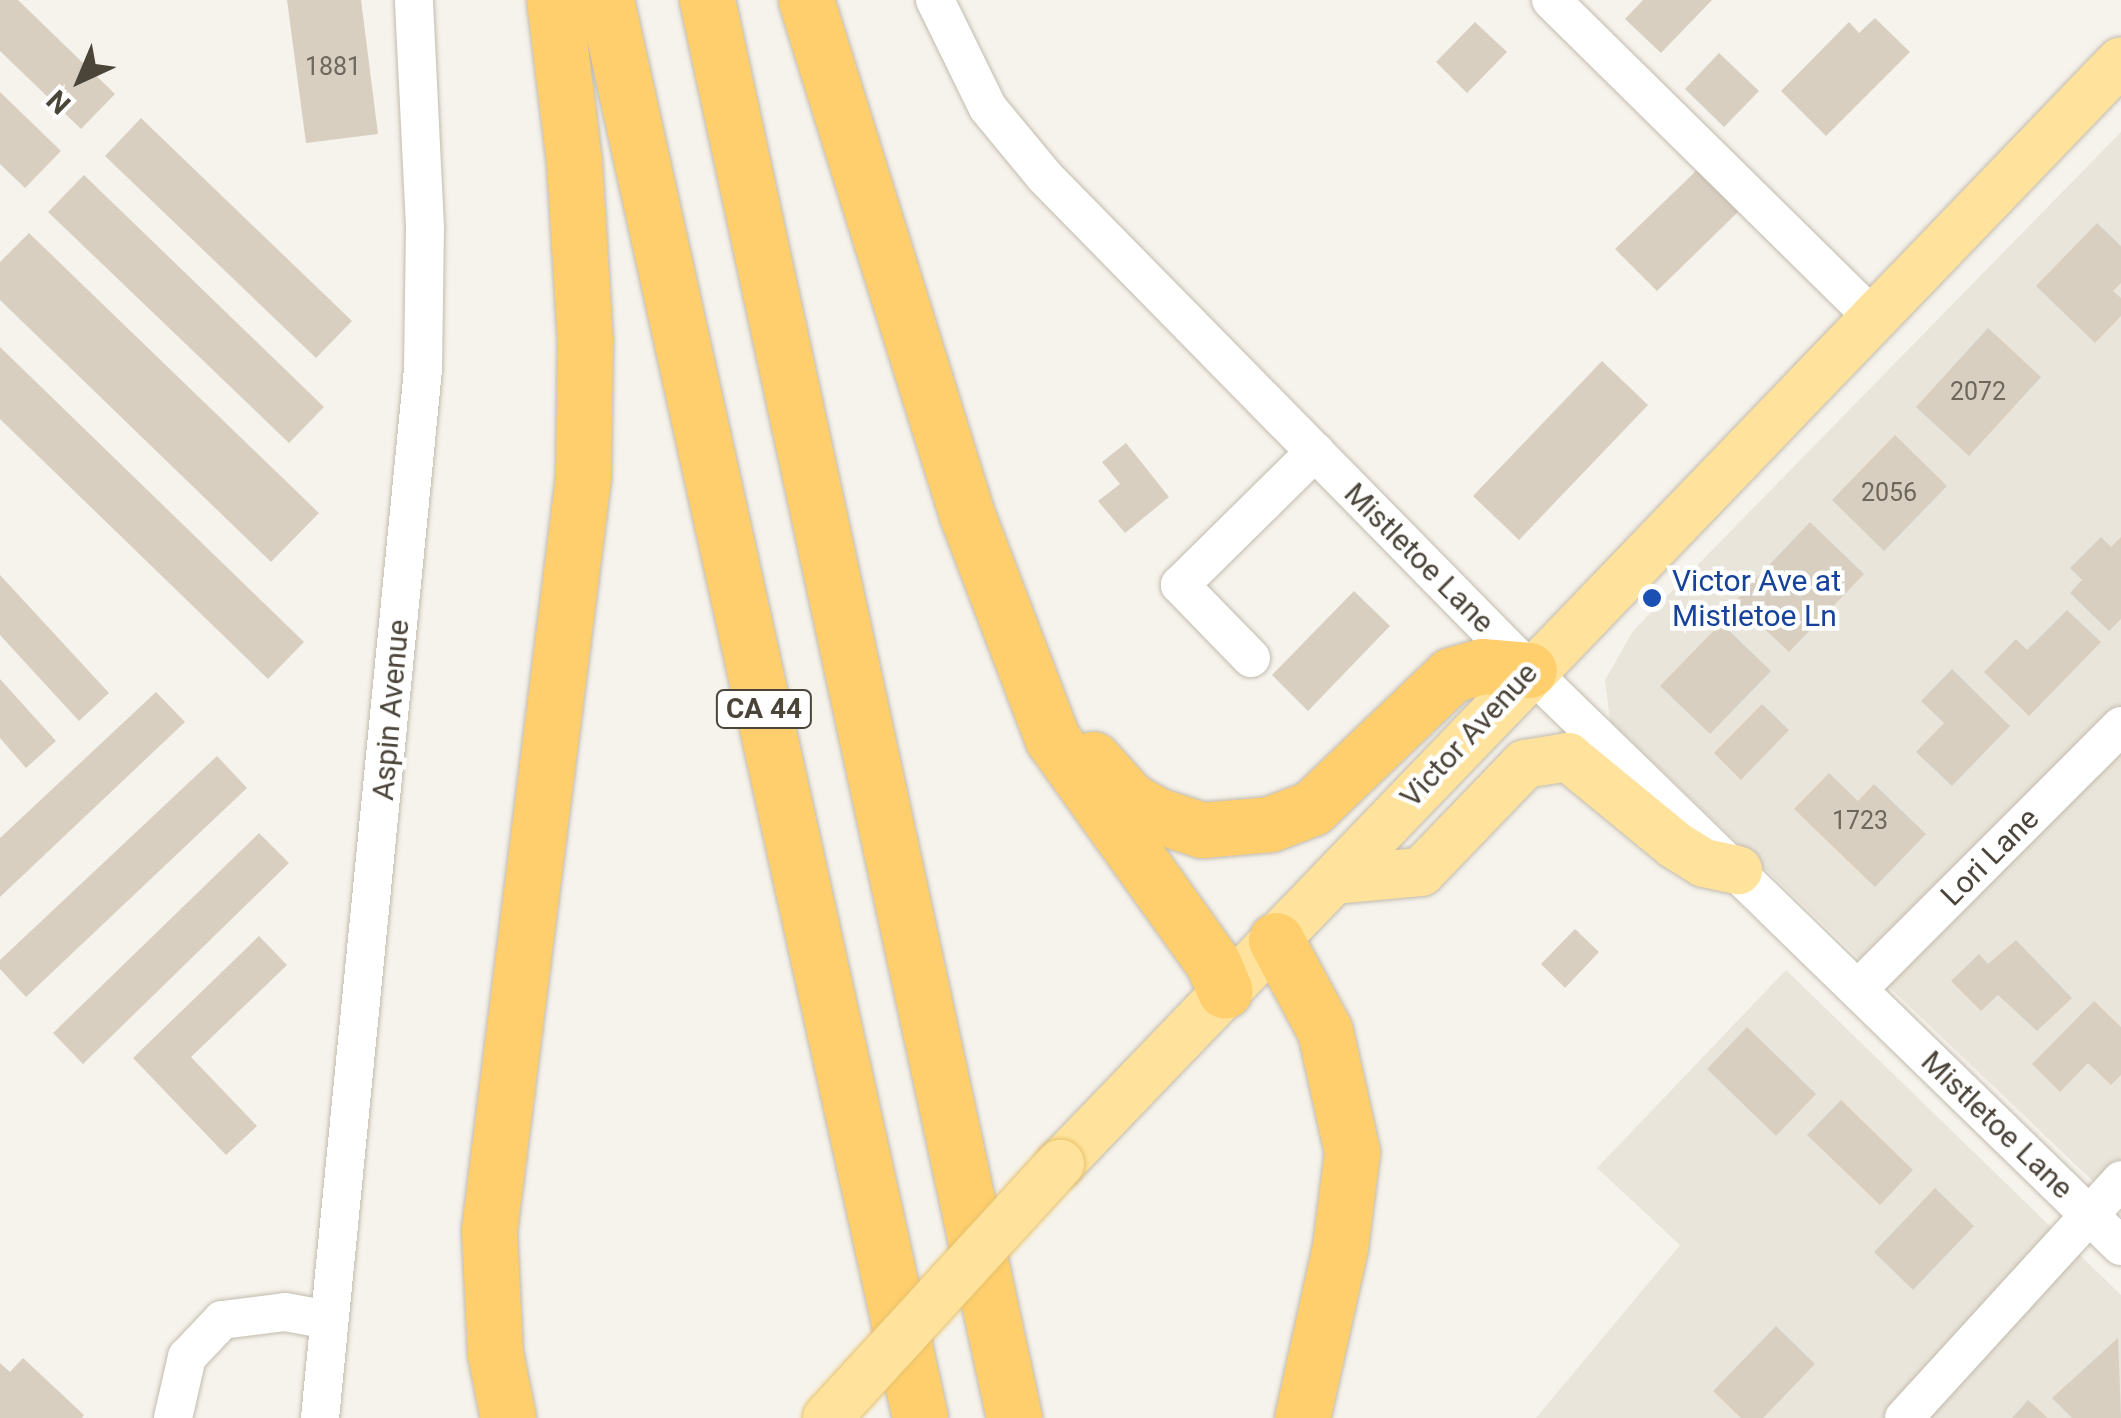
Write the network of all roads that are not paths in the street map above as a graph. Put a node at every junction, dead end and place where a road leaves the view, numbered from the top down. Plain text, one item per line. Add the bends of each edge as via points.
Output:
1 (414, 0) edge
2 (554, 0) edge
3 (606, 0) edge
4 (708, 0) edge
5 (806, 0) edge
6 (934, 0) edge
7 (1551, 0) edge
8 (2121, 61) edge
9 (1871, 316) junction
10 (1315, 452) junction
11 (1007, 632) junction
12 (1250, 658) dead end
13 (1529, 670) junction
14 (2121, 726) edge
15 (1738, 870) junction
16 (1332, 880) junction
17 (1276, 940) junction
18 (1858, 989) junction
19 (1225, 992) junction
20 (2121, 1180) edge
21 (2088, 1214) junction
22 (2121, 1246) edge
23 (330, 1320) junction
24 (174, 1418) edge
25 (320, 1418) edge
26 (508, 1418) edge
27 (828, 1418) edge
28 (920, 1418) edge
29 (1014, 1418) edge
30 (1302, 1418) edge
31 (1904, 1418) edge

1 - 23 street, Aspin Avenue via 425,227 423,369
2 - 26 highway via 577,198 586,342 584,477 489,1230 495,1353
3 - 28 highway, CA 44
4 - 29 highway, CA 44
5 - 11 highway
6 - 10 street, Mistletoe Lane via 988,108 1044,177
7 - 9 street
8 - 9 main road, Victor Avenue
9 - 13 main road, Victor Avenue
10 - 12 street via 1180,585
10 - 13 street, Mistletoe Lane
11 - 13 highway via 1095,762 1130,800 1202,830 1270,824 1312,808 1464,668
11 - 19 highway via 1052,738 1213,963
13 - 15 street, Mistletoe Lane
13 - 16 main road, Victor Avenue
14 - 18 street, Lori Lane
15 - 16 main road via 1704,864 1568,757 1525,764 1421,872
15 - 18 street, Mistletoe Lane
16 - 17 main road, Victor Avenue
17 - 19 main road, Victor Avenue
17 - 30 highway via 1325,1031 1352,1152 1340,1247
18 - 21 street, Mistletoe Lane
19 - 27 main road, Victor Avenue, bridge
20 - 21 street
21 - 22 street, Mistletoe Lane
21 - 31 street
23 - 24 street via 285,1312 222,1320 187,1358
23 - 25 street, Aspin Avenue

